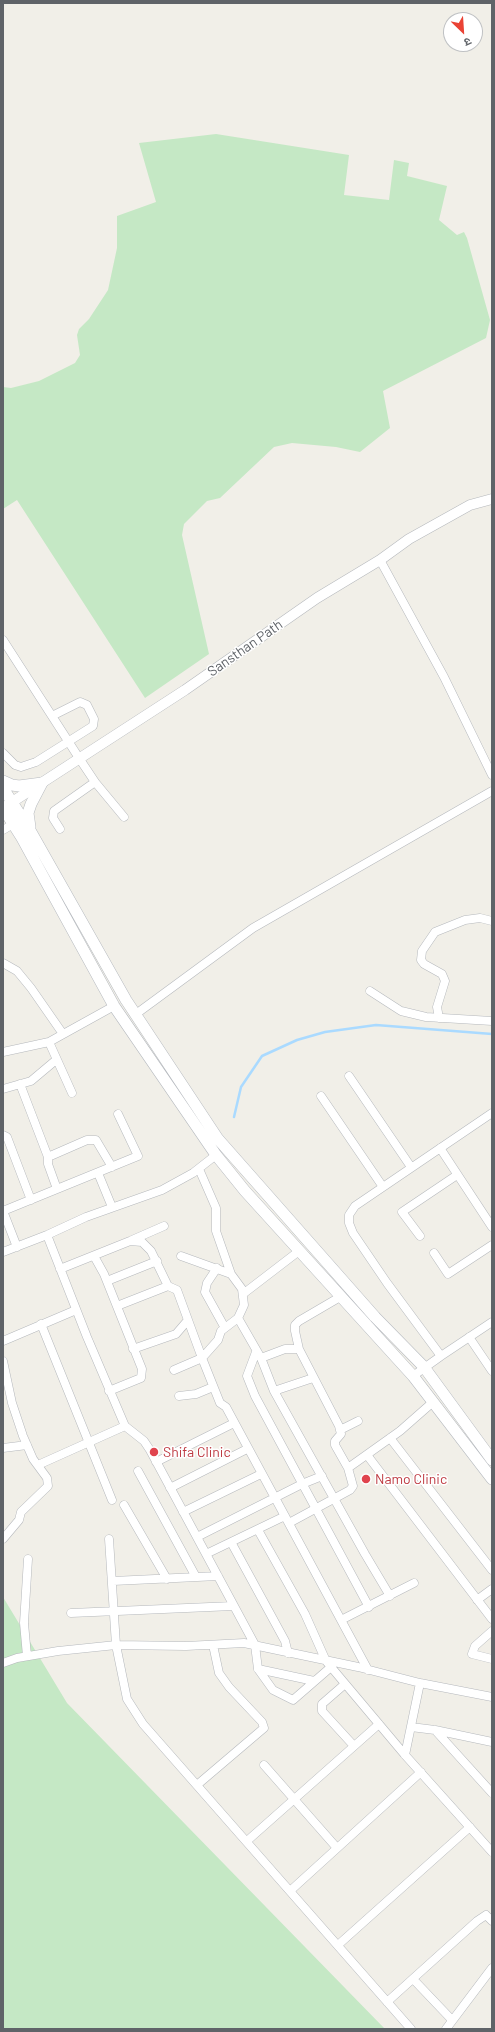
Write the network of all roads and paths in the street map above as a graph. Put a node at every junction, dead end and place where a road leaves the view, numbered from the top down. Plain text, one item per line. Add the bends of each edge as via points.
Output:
1 (492, 499) edge
2 (380, 560) junction
3 (3, 640) edge
4 (52, 716) junction
5 (67, 741) junction
6 (3, 753) edge
7 (79, 758) junction
8 (492, 775) edge
9 (3, 781) edge
10 (95, 782) junction
11 (42, 783) junction
12 (3, 788) edge
13 (492, 791) edge
14 (6, 806) edge
15 (124, 818) dead end
16 (13, 824) junction
17 (60, 829) dead end
18 (3, 830) edge
19 (31, 832) junction
20 (492, 920) edge
21 (3, 963) edge
22 (370, 991) dead end
23 (114, 1006) junction
24 (136, 1014) junction
25 (439, 1018) junction
26 (492, 1022) edge
27 (62, 1034) junction
28 (49, 1042) junction
29 (3, 1052) edge
30 (56, 1060) junction
31 (349, 1076) dead end
32 (20, 1084) junction
33 (3, 1089) edge
34 (72, 1093) dead end
35 (321, 1096) dead end
36 (492, 1113) edge
37 (118, 1114) dead end
38 (3, 1135) edge
39 (440, 1148) junction
40 (216, 1155) junction
41 (48, 1157) junction
42 (112, 1167) junction
43 (411, 1167) junction
44 (199, 1169) junction
45 (98, 1173) junction
46 (457, 1175) junction
47 (383, 1187) junction
48 (57, 1189) junction
49 (31, 1200) junction
50 (112, 1207) junction
51 (3, 1211) edge
52 (164, 1226) dead end
53 (492, 1227) edge
54 (47, 1236) junction
55 (420, 1236) dead end
56 (130, 1241) junction
57 (492, 1245) edge
58 (17, 1247) junction
59 (299, 1251) junction
60 (3, 1252) edge
61 (434, 1253) dead end
62 (94, 1256) junction
63 (181, 1256) dead end
64 (156, 1261) junction
65 (217, 1268) junction
66 (60, 1269) junction
67 (231, 1274) junction
68 (107, 1281) junction
69 (168, 1286) junction
70 (243, 1294) junction
71 (340, 1297) junction
72 (117, 1306) junction
73 (76, 1310) junction
74 (238, 1318) junction
75 (188, 1320) junction
76 (492, 1322) edge
77 (41, 1324) junction
78 (225, 1328) junction
79 (469, 1337) junction
80 (3, 1341) edge
81 (133, 1349) junction
82 (299, 1349) junction
83 (259, 1355) junction
84 (441, 1356) junction
85 (202, 1358) junction
86 (3, 1361) edge
87 (424, 1367) junction
88 (4, 1370) edge
89 (174, 1370) dead end
90 (492, 1371) edge
91 (413, 1376) junction
92 (313, 1378) junction
93 (213, 1387) junction
94 (109, 1391) junction
95 (274, 1391) junction
96 (179, 1396) dead end
97 (433, 1402) junction
98 (358, 1421) dead end
99 (234, 1423) junction
100 (125, 1426) junction
101 (340, 1430) junction
102 (390, 1438) junction
103 (88, 1442) junction
104 (27, 1445) junction
105 (3, 1448) edge
106 (247, 1449) junction
107 (367, 1455) junction
108 (492, 1460) edge
109 (156, 1462) junction
110 (38, 1465) junction
111 (348, 1468) junction
112 (138, 1471) dead end
113 (261, 1474) junction
114 (322, 1476) junction
115 (492, 1479) edge
116 (302, 1484) junction
117 (170, 1488) junction
118 (275, 1498) junction
119 (335, 1499) junction
120 (112, 1500) dead end
121 (124, 1505) dead end
122 (316, 1510) junction
123 (183, 1512) junction
124 (287, 1520) junction
125 (258, 1530) junction
126 (197, 1537) junction
127 (3, 1539) edge
128 (109, 1539) dead end
129 (231, 1542) junction
130 (206, 1554) junction
131 (28, 1559) dead end
132 (492, 1570) edge
133 (218, 1576) junction
134 (196, 1577) junction
135 (167, 1578) junction
136 (113, 1581) junction
137 (414, 1583) dead end
138 (492, 1589) edge
139 (390, 1596) junction
140 (477, 1600) junction
141 (234, 1606) junction
142 (369, 1607) junction
143 (114, 1611) junction
144 (71, 1613) dead end
145 (492, 1619) edge
146 (341, 1620) junction
147 (492, 1631) edge
148 (116, 1645) junction
149 (213, 1645) junction
150 (255, 1645) junction
151 (288, 1653) junction
152 (26, 1656) junction
153 (492, 1659) edge
154 (3, 1663) edge
155 (328, 1664) junction
156 (258, 1669) junction
157 (368, 1670) junction
158 (314, 1681) junction
159 (420, 1683) junction
160 (345, 1684) junction
161 (492, 1697) edge
162 (379, 1724) junction
163 (411, 1727) junction
164 (435, 1730) junction
165 (492, 1742) edge
166 (354, 1746) junction
167 (405, 1754) junction
168 (264, 1765) dead end
169 (422, 1772) junction
170 (197, 1785) junction
171 (492, 1793) edge
172 (294, 1800) junction
173 (470, 1827) junction
174 (246, 1841) junction
175 (336, 1848) junction
176 (492, 1852) edge
177 (290, 1890) junction
178 (492, 1921) edge
179 (338, 1945) junction
180 (492, 1968) edge
181 (413, 1979) junction
182 (387, 2002) junction
183 (452, 2020) junction
184 (411, 2029) edge
185 (446, 2029) edge

1 - 2 street, Sansthan Path via 470,505 409,539
2 - 7 street, Sansthan Path via 317,598 185,690
2 - 8 street via 444,677
3 - 4 street
4 - 5 street
4 - 5 street via 80,702 87,705 92,713 93,726
5 - 6 street via 49,754 22,767 15,765
5 - 7 street
7 - 10 street
7 - 11 street, Sansthan Path
9 - 11 main road via 19,786
10 - 15 street
10 - 17 street via 54,811 53,818
11 - 14 street, Sansthan Path
11 - 19 main road via 28,813
12 - 14 main road
13 - 24 street via 253,928
14 - 16 main road
14 - 19 main road
16 - 18 street
16 - 23 main road
19 - 24 main road
20 - 25 street via 464,920 435,932 422,951 421,960 424,964 442,974 446,981 438,1007
21 - 27 street via 17,971
22 - 25 street via 401,1011
23 - 27 street
23 - 40 main road
24 - 87 main road via 218,1139 375,1317
25 - 26 street
27 - 28 street
28 - 29 street
28 - 30 street
30 - 32 street via 31,1081
30 - 34 street
31 - 43 street
32 - 33 street
32 - 41 street
35 - 47 street
36 - 39 street
37 - 42 street via 138,1156
38 - 49 street
39 - 43 street
39 - 46 street
40 - 44 street
40 - 59 main road
41 - 42 street via 87,1140 96,1140
41 - 48 street
42 - 45 street
43 - 47 street
44 - 50 street via 162,1190
44 - 67 street via 216,1208 216,1231
45 - 48 street
45 - 50 street
46 - 53 street
46 - 55 street via 402,1212
47 - 84 street via 355,1206 349,1215 352,1233
48 - 49 street
49 - 51 street
50 - 54 street
51 - 58 street
52 - 56 street
54 - 58 street
54 - 66 street
56 - 62 street
56 - 64 street via 142,1242
57 - 61 street via 448,1274
58 - 60 street
59 - 70 street
59 - 71 main road
62 - 66 street
62 - 68 street
63 - 65 street
64 - 68 street
64 - 69 street
65 - 67 street
65 - 78 street via 205,1292
66 - 73 street
67 - 70 street
68 - 72 street
69 - 72 street
69 - 75 street via 177,1290
70 - 74 street via 244,1305
71 - 82 street via 299,1321 295,1326
71 - 91 main road
72 - 81 street
73 - 77 street
73 - 94 street
74 - 78 street
74 - 83 street
75 - 81 street via 176,1334
75 - 85 street
76 - 79 street
77 - 80 street
77 - 103 street
78 - 85 street via 220,1331 218,1340
79 - 84 street
79 - 90 street
81 - 94 street via 142,1369 141,1378
82 - 83 street via 285,1349
82 - 92 street
83 - 95 street
83 - 116 street via 247,1376
84 - 87 street
85 - 89 street
85 - 93 street
86 - 88 street
87 - 91 street
87 - 108 main road
88 - 104 street via 12,1403
91 - 97 main road
92 - 95 street
92 - 101 street
93 - 96 street via 196,1394
93 - 99 street via 220,1403 226,1407
94 - 100 street
95 - 114 street
97 - 102 street
97 - 115 main road
98 - 101 street
99 - 106 street
99 - 109 street
100 - 103 street
100 - 109 street via 144,1441
101 - 111 street via 335,1445
102 - 107 street
102 - 132 street
103 - 110 street
103 - 120 street
104 - 105 street
104 - 110 street
106 - 113 street
106 - 117 street
107 - 111 street
107 - 140 street
109 - 117 street
110 - 127 street via 47,1478 48,1486 21,1512 19,1520
111 - 119 street via 353,1486
112 - 134 street
113 - 118 street
113 - 123 street
114 - 116 street
114 - 119 street
116 - 118 street
116 - 122 street
117 - 123 street
118 - 124 street
118 - 126 street
119 - 122 street
119 - 139 street
121 - 135 street
122 - 124 street
122 - 142 street
123 - 126 street
124 - 125 street
124 - 146 street
125 - 129 street
125 - 155 street via 305,1614
126 - 130 street
128 - 136 street
129 - 130 street
129 - 151 street via 285,1640
130 - 133 street
131 - 152 street via 24,1623
133 - 134 street
133 - 141 street
134 - 135 street
135 - 136 street
136 - 143 street
137 - 139 street
138 - 140 street
139 - 142 street
140 - 145 street
141 - 143 street
141 - 150 street
142 - 146 street
143 - 144 street
143 - 148 street
146 - 157 street
147 - 153 street via 475,1646 472,1654
148 - 149 street
148 - 152 street
148 - 170 street via 127,1699 143,1724
149 - 150 street
149 - 170 street via 219,1673 262,1722 264,1728
150 - 151 street
150 - 156 street
151 - 155 street
152 - 154 street
155 - 157 street
155 - 158 street
155 - 160 street
156 - 158 street
156 - 158 street via 273,1690 293,1700
157 - 159 street
159 - 161 street
159 - 163 street
160 - 162 street
160 - 166 street via 322,1704 322,1711
162 - 166 street
162 - 167 street
163 - 164 street
163 - 167 street
164 - 165 street
164 - 171 street
166 - 172 street
167 - 169 street
168 - 172 street
169 - 173 street
169 - 175 street
170 - 174 street
172 - 174 street
172 - 175 street
173 - 176 street
173 - 179 street
174 - 177 street
175 - 177 street
177 - 179 street
178 - 181 street via 486,1915 477,1921
179 - 182 street
180 - 183 street
181 - 182 street
181 - 183 street
182 - 184 street
183 - 185 street

